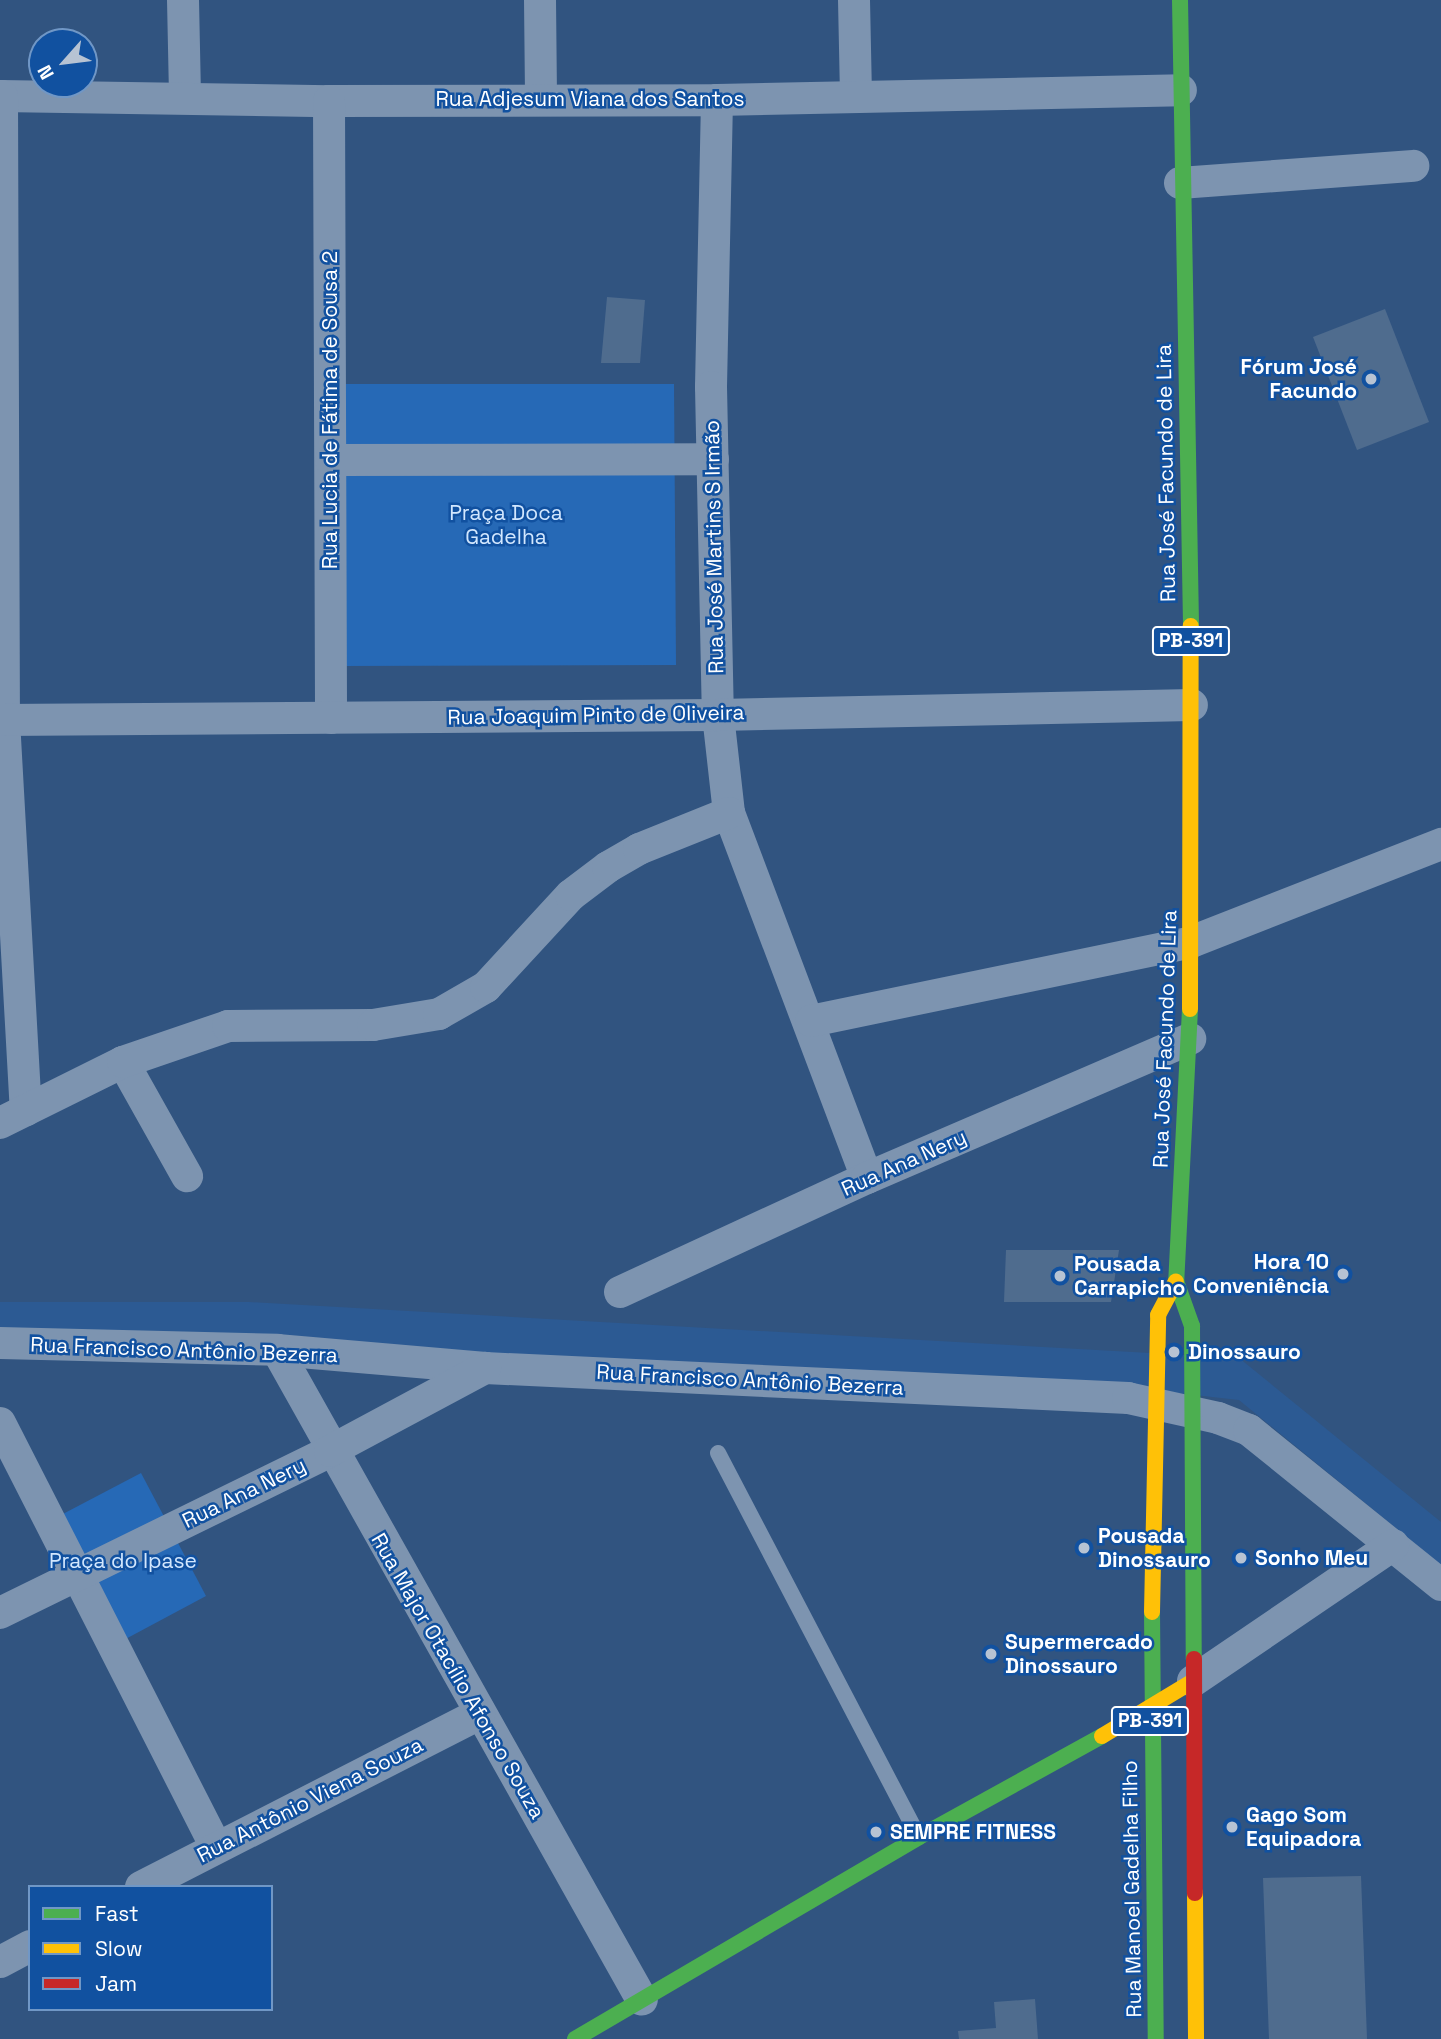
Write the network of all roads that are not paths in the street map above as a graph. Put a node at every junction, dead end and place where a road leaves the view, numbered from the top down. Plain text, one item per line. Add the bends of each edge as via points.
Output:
1 (183, 0) edge
2 (540, 0) edge
3 (854, 0) edge
4 (1180, 0) edge
5 (1181, 90) junction
6 (1, 96) edge
7 (185, 97) junction
8 (541, 97) junction
9 (856, 97) junction
10 (717, 100) junction
11 (330, 101) junction
12 (1413, 166) dead end
13 (1180, 183) junction
14 (713, 459) junction
15 (331, 460) junction
16 (1192, 705) junction
17 (718, 715) junction
18 (331, 718) junction
19 (2, 720) edge
20 (729, 813) junction
21 (1441, 844) edge
22 (1191, 942) junction
23 (811, 1021) junction
24 (1190, 1039) junction
25 (123, 1062) junction
26 (13, 1117) edge
27 (187, 1176) dead end
28 (867, 1178) junction
29 (1176, 1281) junction
30 (620, 1292) dead end
31 (0, 1343) edge
32 (277, 1350) junction
33 (485, 1367) junction
34 (1155, 1394) junction
35 (1192, 1402) junction
36 (0, 1423) edge
37 (330, 1451) junction
38 (718, 1453) dead end
39 (1393, 1545) junction
40 (78, 1576) junction
41 (1441, 1585) edge
42 (0, 1613) edge
43 (1192, 1681) junction
44 (1150, 1710) junction
45 (479, 1714) junction
46 (919, 1837) junction
47 (216, 1847) junction
48 (145, 1885) edge
49 (28, 1947) edge
50 (0, 1962) edge
51 (642, 2000) junction
52 (575, 2039) edge
53 (1156, 2039) edge
54 (1196, 2039) edge

1 - 7 street
2 - 8 street
3 - 9 street
4 - 5 main road, Rua José Facundo de Lira / PB-391
5 - 9 street, Rua Adjesum Viana dos Santos
5 - 13 main road, Rua José Facundo de Lira / PB-391
6 - 7 street, Rua Adjesum Viana dos Santos
6 - 19 street
7 - 11 street, Rua Adjesum Viana dos Santos
8 - 10 street, Rua Adjesum Viana dos Santos
8 - 11 street, Rua Adjesum Viana dos Santos
9 - 10 street, Rua Adjesum Viana dos Santos
10 - 14 street, Rua José Martins S Irmão
11 - 15 street, Rua Lucia de Fátima de Sousa 2
12 - 13 street
13 - 16 main road, Rua José Facundo de Lira / PB-391
14 - 15 street
14 - 17 street, Rua José Martins S Irmão
15 - 18 street, Rua Lucia de Fátima de Sousa 2
16 - 17 street, Rua Joaquim Pinto de Oliveira
16 - 22 main road, Rua José Facundo de Lira / PB-391
17 - 18 street, Rua Joaquim Pinto de Oliveira
17 - 20 street, Rua José Martins S Irmão
18 - 19 street, Rua Joaquim Pinto de Oliveira
19 - 26 street
20 - 23 street, Rua José Martins S Irmão
20 - 25 street via 639,849 608,867 571,895 486,987 439,1014 373,1025 228,1026
21 - 22 street
22 - 23 street
22 - 24 main road, Rua José Facundo de Lira / PB-391
23 - 28 street, Rua José Martins S Irmão
24 - 28 street, Rua Ana Nery
24 - 29 main road, Rua José Facundo de Lira / PB-391
25 - 26 street
25 - 27 street
28 - 30 street, Rua Ana Nery
29 - 34 main road, Rua José Facundo de Lira / PB-391 via 1157,1323
29 - 35 main road, Rua José Facundo de Lira / PB-391 via 1192,1326
31 - 32 street, Rua Francisco Antônio Bezerra
32 - 33 street, Rua Francisco Antônio Bezerra
32 - 37 street, Rua Major Otacílio Afonso Souza
33 - 34 street, Rua Francisco Antônio Bezerra
33 - 37 street, Rua Ana Nery
34 - 35 street, Rua Francisco Antônio Bezerra
34 - 44 main road, Rua Manoel Gadelha Filho / PB-391
35 - 39 street, Rua Francisco Antônio Bezerra via 1249,1430
35 - 43 main road, PB-391
36 - 40 street
37 - 40 street, Rua Ana Nery
37 - 45 street, Rua Major Otacílio Afonso Souza
38 - 46 lane
39 - 41 street, Rua Francisco Antônio Bezerra
39 - 43 street
40 - 42 street, Rua Ana Nery
40 - 47 street
43 - 44 main road
43 - 54 main road, PB-391
44 - 46 main road
44 - 53 main road, Rua Manoel Gadelha Filho / PB-391
45 - 47 street, Rua Antônio Viena Souza
45 - 51 street, Rua Major Otacílio Afonso Souza
46 - 51 main road
47 - 48 street, Rua Antônio Viena Souza
49 - 50 street
51 - 52 main road

